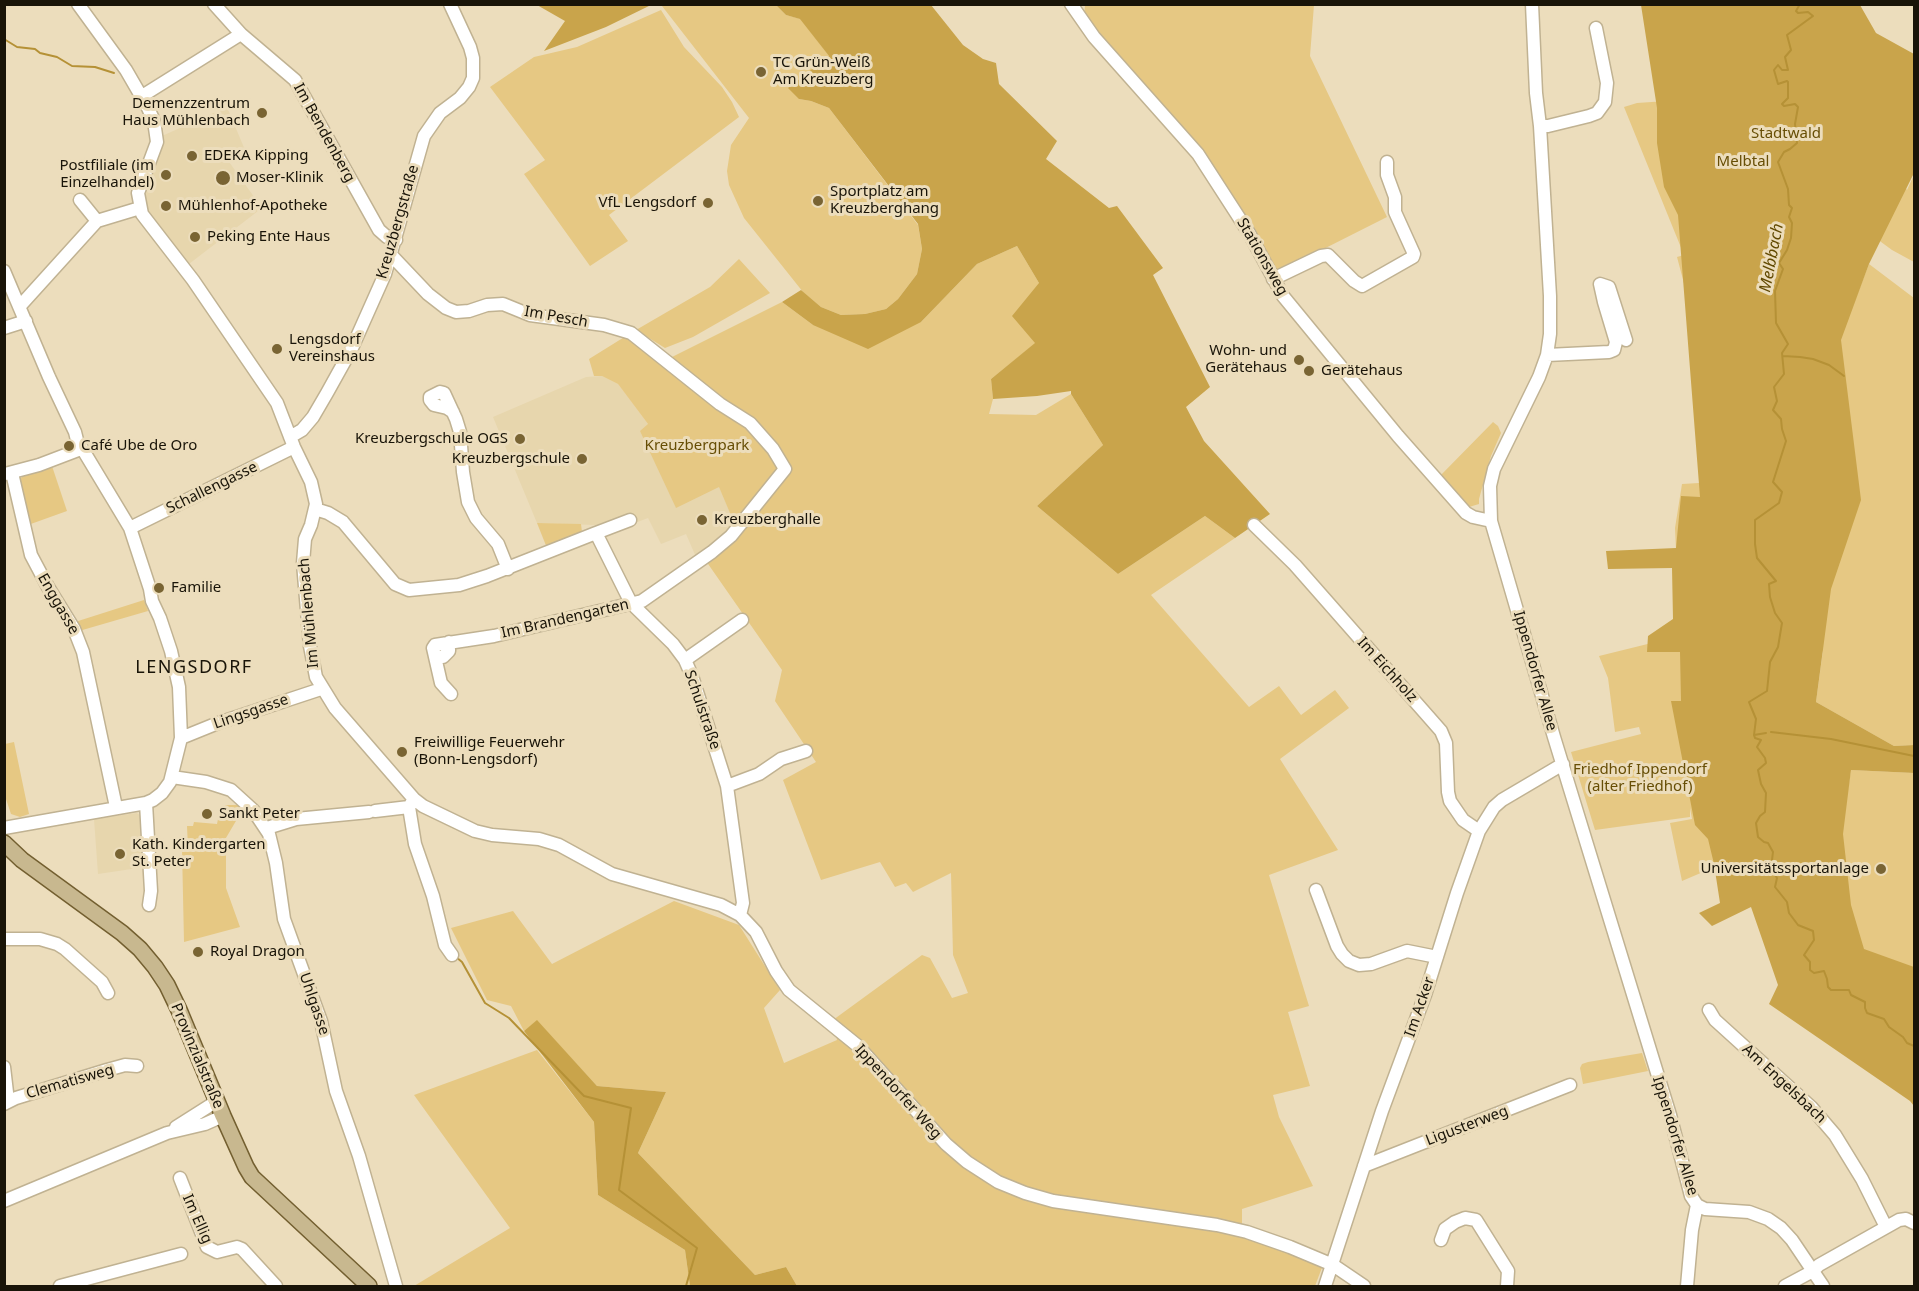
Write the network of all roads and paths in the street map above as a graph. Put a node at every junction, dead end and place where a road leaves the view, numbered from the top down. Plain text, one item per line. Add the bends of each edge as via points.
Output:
1 (78, 4) edge
2 (214, 4) edge
3 (450, 4) edge
4 (1071, 4) edge
5 (1532, 4) edge
6 (1596, 28) dead end
7 (241, 34) junction
8 (142, 96) junction
9 (1540, 126) junction
10 (1387, 162) dead end
11 (80, 200) dead end
12 (140, 208) junction
13 (97, 221) junction
14 (396, 240) junction
15 (392, 256) junction
16 (4, 271) edge
17 (1273, 279) junction
18 (20, 306) junction
19 (26, 321) junction
20 (4, 328) edge
21 (1626, 340) dead end
22 (1547, 355) junction
23 (663, 358) joint
24 (453, 412) dead end
25 (292, 442) junction
26 (81, 449) junction
27 (8, 474) edge
28 (315, 509) junction
29 (630, 520) dead end
30 (1491, 521) junction
31 (1254, 525) dead end
32 (130, 528) junction
33 (596, 533) junction
34 (508, 569) junction
35 (631, 603) junction
36 (742, 620) dead end
37 (685, 660) junction
38 (321, 689) junction
39 (451, 693) dead end
40 (181, 738) junction
41 (806, 751) dead end
42 (1563, 764) junction
43 (172, 777) junction
44 (727, 786) junction
45 (146, 803) junction
46 (411, 803) junction
47 (116, 807) junction
48 (4, 828) edge
49 (267, 828) junction
50 (1479, 831) junction
51 (4, 843) edge
52 (1316, 890) dead end
53 (149, 905) dead end
54 (740, 915) junction
55 (4, 939) edge
56 (452, 955) dead end
57 (1437, 957) junction
58 (108, 993) dead end
59 (1710, 1010) dead end
60 (4, 1066) edge
61 (136, 1066) dead end
62 (1570, 1085) dead end
63 (217, 1101) junction
64 (6, 1103) edge
65 (223, 1116) junction
66 (167, 1133) junction
67 (1364, 1166) junction
68 (180, 1178) dead end
69 (4, 1201) edge
70 (1697, 1205) junction
71 (1910, 1221) edge
72 (1886, 1227) junction
73 (1441, 1240) dead end
74 (181, 1254) dead end
75 (1333, 1266) junction
76 (1812, 1270) junction
77 (60, 1287) edge
78 (276, 1287) edge
79 (369, 1287) edge
80 (396, 1287) edge
81 (1325, 1287) edge
82 (1364, 1287) edge
83 (1507, 1287) edge
84 (1687, 1287) edge
85 (1785, 1287) edge
86 (1822, 1287) edge

1 - 8 street
2 - 7 street, Im Bendenberg
3 - 14 street, Kreuzbergstraße via 470,47 472,78 460,98 436,117 424,136
4 - 17 street, Stationsweg via 1094,38 1198,154 1250,233
5 - 9 street, Ippendorfer Allee
6 - 9 street via 1608,89 1605,102 1597,113
7 - 8 street
7 - 14 street, Im Bendenberg via 295,80 379,230
8 - 12 street via 154,121 157,142 140,188
9 - 22 street, Ippendorfer Allee via 1551,317
10 - 17 street via 1395,212 1413,257 1362,286 1328,255
11 - 13 street
12 - 13 street
12 - 25 street, Im Mühlenbach via 277,403
13 - 18 street
14 - 15 street, Kreuzbergstraße
15 - 23 street, Im Pesch via 428,294 450,310 461,312 496,303 530,315 604,325 631,333
15 - 25 street, Kreuzbergstraße via 352,348 313,417
16 - 18 street
17 - 30 street, Stationsweg via 1398,436 1466,513
18 - 19 street
19 - 20 street
19 - 26 street
21 - 22 street via 1610,287 1600,284 1616,342 1614,350
22 - 30 street, Ippendorfer Allee via 1494,469
23 - 35 street, Im Brandengarten via 750,423 785,469 731,536 642,601
24 - 34 street via 460,432 468,502 498,544
25 - 28 street, Im Mühlenbach via 311,482
25 - 32 street, Schallengasse
26 - 27 street
26 - 32 street
27 - 47 street, Enggasse via 31,555 83,652
28 - 34 street via 343,522 401,588 459,585
28 - 38 street, Im Mühlenbach via 305,539 303,563 311,661
29 - 33 street
30 - 42 street, Ippendorfer Allee
31 - 50 street, Im Eichholz via 1295,565 1441,731 1446,743 1450,801 1463,820
32 - 40 street via 171,651 179,687
33 - 34 street
33 - 35 street, Schulstraße
35 - 37 street, Schulstraße
35 - 39 street, Im Brandengarten via 494,636 435,645 441,682
36 - 37 street
37 - 44 street, Schulstraße
38 - 40 street, Lingsgasse
38 - 46 street, Im Mühlenbach
40 - 43 street
41 - 44 street
42 - 50 street, Im Acker via 1502,800
42 - 70 street, Ippendorfer Allee via 1691,1196
43 - 45 street via 162,793
43 - 49 street, Uhlgasse via 231,790
44 - 54 street, Schulstraße via 743,903
45 - 47 street
45 - 53 street
46 - 49 street via 372,812 296,819
46 - 54 street, Ippendorfer Weg via 475,831 559,844 612,874 721,905
46 - 56 street via 415,844 445,945
47 - 48 street
49 - 80 street, Uhlgasse via 284,919 321,1021 336,1091
50 - 57 street, Im Acker
51 - 63 main road, Provinzialstraße via 122,933 155,967 179,1010
52 - 57 street via 1337,946 1349,960 1371,964 1407,951
54 - 75 street, Ippendorfer Weg via 756,932 789,990 858,1046 946,1144 984,1174 1053,1201 1247,1232
55 - 58 street via 40,939 57,944 102,982
57 - 67 street, Im Acker
59 - 72 street, Am Engelsbach via 1715,1020 1830,1128 1850,1157
60 - 64 street
61 - 64 street, Clematisweg via 125,1065
62 - 67 street, Ligusterweg
63 - 65 main road, Provinzialstraße
63 - 66 street
65 - 66 street
65 - 79 main road, Provinzialstraße via 252,1178
66 - 69 street
67 - 75 street, Im Acker
68 - 78 street, Im Ellig via 207,1246 217,1252 242,1248
70 - 76 street via 1749,1212 1768,1219 1787,1234
70 - 84 street, Ippendorfer Allee
71 - 72 street via 1899,1220
72 - 76 street
73 - 83 street via 1445,1229 1455,1222 1468,1217 1476,1220 1509,1271
74 - 77 street, Im Ellig
75 - 81 street, Im Acker
75 - 82 street, Ippendorfer Weg
76 - 85 street
76 - 86 street

